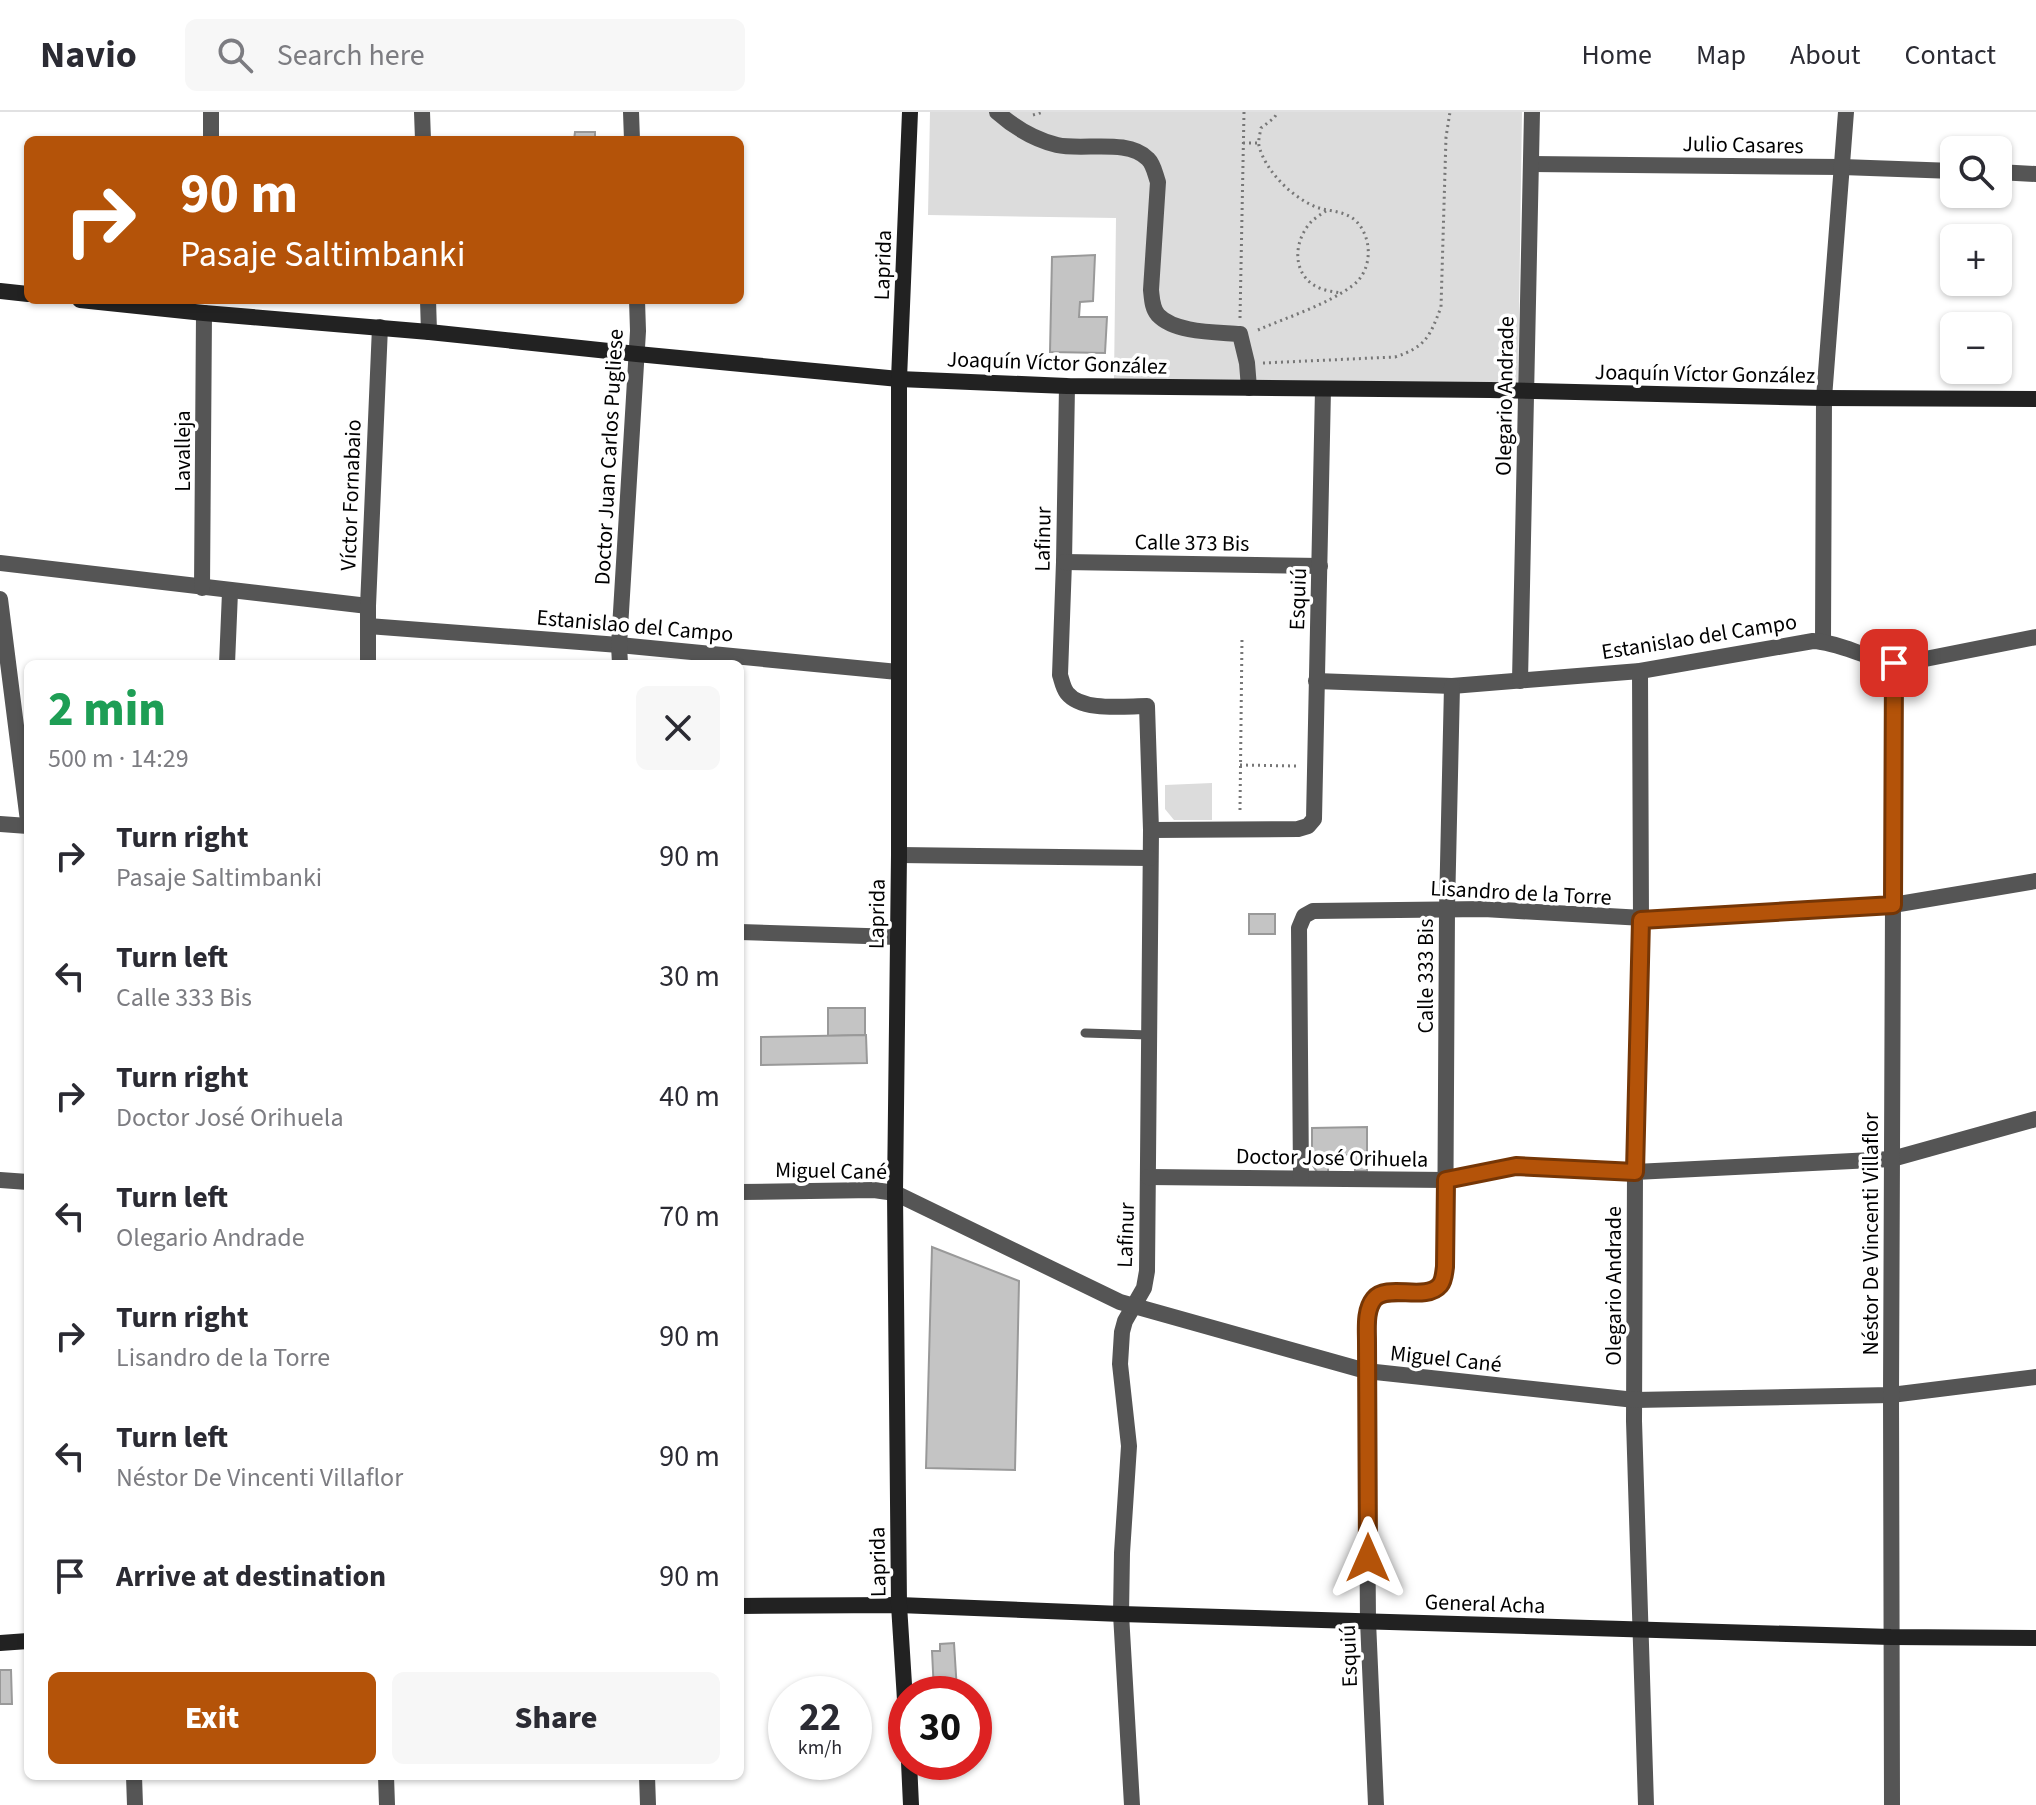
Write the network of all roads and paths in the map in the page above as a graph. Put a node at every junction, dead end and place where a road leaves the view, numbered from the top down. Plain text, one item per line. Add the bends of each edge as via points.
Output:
1 (211, 112) edge
2 (422, 112) edge
3 (631, 112) edge
4 (910, 112) edge
5 (997, 112) edge
6 (1244, 112) edge
7 (1278, 112) edge
8 (1450, 112) edge
9 (1532, 112) edge
10 (1846, 112) edge
11 (211, 136) edge
12 (423, 136) edge
13 (632, 136) edge
14 (1243, 143) junction
15 (1258, 143) junction
16 (1531, 164) junction
17 (1842, 167) junction
18 (1940, 170) edge
19 (2012, 173) edge
20 (2036, 174) edge
21 (1328, 209) junction
22 (0, 291) edge
23 (1341, 293) junction
24 (24, 294) edge
25 (139, 304) edge
26 (428, 304) edge
27 (637, 304) edge
28 (212, 309) edge
29 (380, 327) junction
30 (429, 332) junction
31 (1240, 334) junction
32 (637, 354) junction
33 (1247, 363) junction
34 (899, 379) junction
35 (1067, 386) junction
36 (1249, 388) junction
37 (1323, 389) junction
38 (1527, 390) junction
39 (1824, 398) junction
40 (2036, 399) edge
41 (1064, 562) junction
42 (0, 563) edge
43 (1320, 566) junction
44 (202, 588) junction
45 (230, 592) junction
46 (0, 599) edge
47 (368, 606) junction
48 (368, 626) junction
49 (2036, 637) edge
50 (1242, 638) dead end
51 (1823, 642) junction
52 (619, 645) junction
53 (227, 660) edge
54 (368, 660) edge
55 (620, 660) edge
56 (1894, 663) junction
57 (1640, 671) junction
58 (898, 672) junction
59 (1316, 681) junction
60 (1520, 681) junction
61 (1452, 686) junction
62 (1240, 765) junction
63 (1315, 766) junction
64 (24, 792) edge
65 (0, 824) edge
66 (24, 824) edge
67 (1240, 829) junction
68 (1151, 830) junction
69 (899, 855) junction
70 (1150, 858) junction
71 (2036, 881) edge
72 (1893, 905) junction
73 (1447, 909) junction
74 (1641, 920) junction
75 (744, 932) edge
76 (898, 937) junction
77 (1085, 1033) dead end
78 (1149, 1035) junction
79 (2036, 1119) edge
80 (1892, 1159) junction
81 (1635, 1172) junction
82 (1148, 1177) junction
83 (1301, 1178) junction
84 (0, 1180) edge
85 (1446, 1180) junction
86 (24, 1182) edge
87 (744, 1192) edge
88 (895, 1193) junction
89 (1134, 1307) junction
90 (1368, 1313) joint
91 (1366, 1371) junction
92 (2036, 1377) edge
93 (1891, 1395) junction
94 (1635, 1400) junction
95 (899, 1605) junction
96 (744, 1606) edge
97 (1121, 1614) junction
98 (1368, 1621) junction
99 (1640, 1630) junction
100 (1891, 1637) junction
101 (2036, 1638) edge
102 (24, 1641) edge
103 (0, 1643) edge
104 (903, 1676) edge
105 (134, 1780) edge
106 (386, 1780) edge
107 (647, 1780) edge
108 (910, 1780) edge
109 (135, 1805) edge
110 (387, 1805) edge
111 (648, 1805) edge
112 (911, 1805) edge
113 (1132, 1805) edge
114 (1376, 1805) edge
115 (1646, 1805) edge
116 (1892, 1805) edge

1 - 11 street
2 - 12 street
3 - 13 street
4 - 34 street, Laprida
5 - 31 street via 1037,139 1133,149 1147,159 1158,182 1151,290 1157,314 1179,328
6 - 14 path
7 - 15 path via 1261,128
8 - 33 path via 1441,307 1423,344 1395,357
9 - 16 street, Olegario Andrade
10 - 17 street
14 - 15 path
14 - 31 path
15 - 21 path via 1283,185 1300,199
16 - 17 street, Julio Casares
16 - 38 street, Olegario Andrade
17 - 18 street, Julio Casares
17 - 39 street
19 - 20 street
21 - 23 path via 1355,220 1369,247 1367,265 1356,283
21 - 23 path via 1304,232 1298,247 1299,271 1321,289
22 - 24 street
23 - 31 path
25 - 28 street, Joaquín Víctor González
26 - 30 street
27 - 32 street, Doctor Juan Carlos Pugliese
28 - 29 street, Joaquín Víctor González
28 - 44 street, Lavalleja
29 - 30 street, Joaquín Víctor González
29 - 47 street, Víctor Fornabaio
30 - 32 street, Joaquín Víctor González
31 - 33 street
32 - 34 street, Joaquín Víctor González
32 - 52 street, Doctor Juan Carlos Pugliese
33 - 36 street
34 - 35 street, Joaquín Víctor González
34 - 58 street, Laprida
35 - 36 street, Joaquín Víctor González
35 - 41 street, Lafinur
36 - 37 street, Joaquín Víctor González
37 - 38 street, Joaquín Víctor González
37 - 43 street, Esquiú
38 - 39 street, Joaquín Víctor González
38 - 60 street, Olegario Andrade
39 - 40 street, Joaquín Víctor González
39 - 51 street
41 - 43 street, Calle 373 Bis
41 - 68 street, Lafinur via 1060,675 1065,692 1087,705 1150,706
42 - 44 street
43 - 59 street, Esquiú
44 - 45 street
45 - 47 street
45 - 53 street
46 - 64 street
47 - 48 street, Víctor Fornabaio
48 - 52 street, Estanislao del Campo
48 - 54 street, Víctor Fornabaio
49 - 56 street, Estanislao del Campo
50 - 62 path
51 - 56 street, Estanislao del Campo
51 - 57 street, Estanislao del Campo
52 - 55 street, Doctor Juan Carlos Pugliese
52 - 58 street, Estanislao del Campo
56 - 72 street, Néstor De Vincenti Villaflor
57 - 60 street, Estanislao del Campo
57 - 74 street, Olegario Andrade
58 - 69 street, Laprida
59 - 61 street, Estanislao del Campo
59 - 63 street, Esquiú
60 - 61 street, Estanislao del Campo
61 - 73 street, Calle 333 Bis
62 - 63 path
62 - 67 path
63 - 67 street, Esquiú via 1314,819 1308,826
65 - 66 street
67 - 68 street
68 - 70 street, Lafinur
69 - 70 street
69 - 76 street, Laprida
70 - 78 street, Lafinur
71 - 72 street, Lisandro de la Torre
72 - 74 street, Lisandro de la Torre
72 - 80 street, Néstor De Vincenti Villaflor
73 - 74 street, Lisandro de la Torre
73 - 83 street, Lisandro de la Torre via 1313,911 1304,916 1299,928
73 - 85 street, Calle 333 Bis
74 - 81 street, Olegario Andrade
75 - 76 street
76 - 88 street, Laprida
77 - 78 lane
78 - 82 street, Lafinur
79 - 80 street, Doctor José Orihuela
80 - 81 street, Doctor José Orihuela
80 - 93 street, Néstor De Vincenti Villaflor
81 - 85 street, Doctor José Orihuela via 1516,1166
81 - 94 street, Olegario Andrade
82 - 83 street, Doctor José Orihuela
82 - 89 street, Lafinur via 1147,1271
83 - 85 street, Doctor José Orihuela
84 - 86 street
85 - 90 street, Calle 333 Bis via 1443,1280 1425,1292 1381,1293
87 - 88 street, Miguel Cané
88 - 89 street, Miguel Cané
88 - 95 street, Laprida
89 - 91 street, Miguel Cané
89 - 97 street, Lafinur via 1122,1332 1120,1364 1129,1446
90 - 91 street, Esquiú
91 - 94 street, Miguel Cané
91 - 98 street, Esquiú
92 - 93 street, Miguel Cané
93 - 94 street, Miguel Cané
93 - 100 street, Néstor De Vincenti Villaflor
94 - 99 street, Olegario Andrade
95 - 96 street, General Acha
95 - 97 street, General Acha
95 - 104 street, Laprida
97 - 98 street, General Acha
97 - 113 street, Lafinur
98 - 99 street, General Acha
98 - 114 street, Esquiú
99 - 100 street, General Acha
99 - 115 street, Olegario Andrade
100 - 101 street, General Acha
100 - 116 street, Néstor De Vincenti Villaflor
102 - 103 street
105 - 109 street
106 - 110 street
107 - 111 street
108 - 112 street

